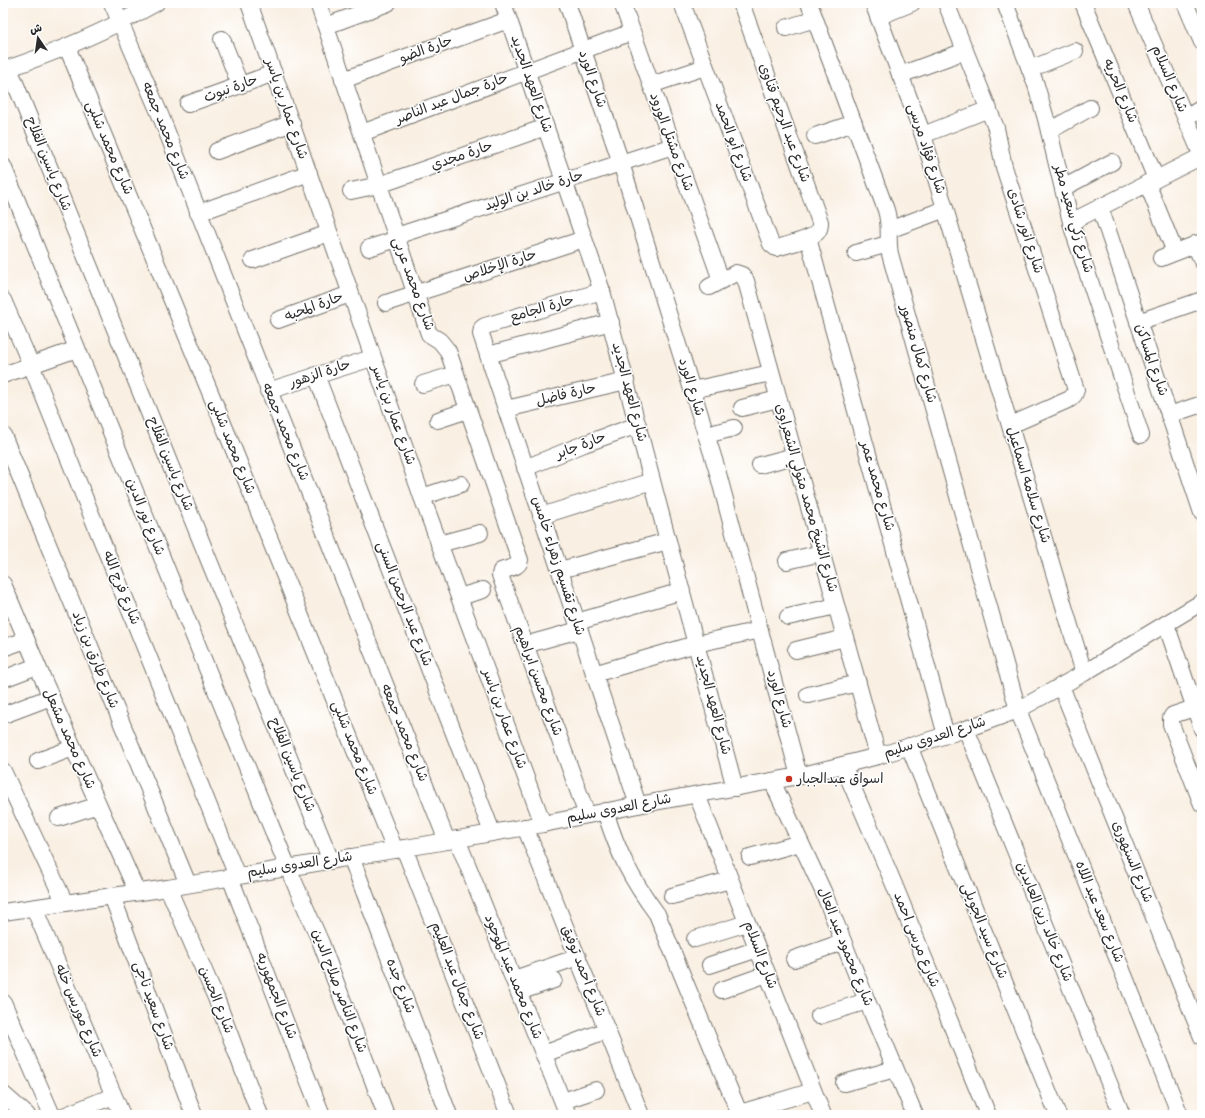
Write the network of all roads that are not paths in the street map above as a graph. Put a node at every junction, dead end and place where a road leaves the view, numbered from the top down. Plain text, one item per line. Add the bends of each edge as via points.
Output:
1 (112, 3) edge
2 (156, 3) edge
3 (249, 3) edge
4 (318, 3) edge
5 (388, 3) edge
6 (503, 3) edge
7 (567, 3) edge
8 (622, 3) edge
9 (682, 3) edge
10 (740, 3) edge
11 (809, 3) edge
12 (912, 3) edge
13 (946, 3) edge
14 (1083, 3) edge
15 (1136, 3) edge
16 (1185, 3) edge
17 (1007, 4) edge
18 (876, 10) edge
19 (815, 18) junction
20 (508, 20) junction
21 (120, 23) junction
22 (326, 26) junction
23 (786, 28) dead end
24 (632, 32) junction
25 (222, 39) dead end
26 (1202, 42) edge
27 (66, 47) junction
28 (583, 50) junction
29 (965, 51) junction
30 (1075, 52) dead end
31 (705, 67) junction
32 (6, 69) edge
33 (1030, 69) junction
34 (527, 71) junction
35 (274, 73) junction
36 (900, 75) junction
37 (344, 80) junction
38 (651, 85) junction
39 (240, 86) junction
40 (188, 104) dead end
41 (1090, 108) dead end
42 (1202, 108) edge
43 (988, 109) junction
44 (1186, 118) junction
45 (854, 122) junction
46 (292, 124) junction
47 (546, 127) junction
48 (1049, 131) junction
49 (362, 133) junction
50 (923, 135) junction
51 (815, 136) dead end
52 (673, 146) junction
53 (217, 151) dead end
54 (1202, 156) edge
55 (1112, 162) dead end
56 (621, 163) junction
57 (3, 166) edge
58 (309, 172) junction
59 (1152, 181) junction
60 (564, 182) junction
61 (379, 185) junction
62 (1063, 188) junction
63 (350, 191) dead end
64 (1100, 207) junction
65 (945, 209) junction
66 (198, 213) junction
67 (1071, 222) junction
68 (329, 233) junction
69 (396, 237) junction
70 (889, 237) junction
71 (808, 238) junction
72 (584, 239) junction
73 (1199, 243) edge
74 (369, 248) dead end
75 (856, 253) dead end
76 (253, 260) dead end
77 (1202, 261) edge
78 (715, 284) joint
79 (602, 291) junction
80 (350, 294) junction
81 (415, 294) junction
82 (972, 298) joint
83 (3, 300) edge
84 (1202, 300) edge
85 (386, 303) dead end
86 (278, 320) dead end
87 (610, 322) junction
88 (1138, 322) junction
89 (482, 328) joint
90 (77, 350) junction
91 (488, 355) junction
92 (372, 358) junction
93 (31, 366) junction
94 (771, 373) junction
95 (456, 374) junction
96 (3, 375) edge
97 (316, 375) junction
98 (626, 381) junction
99 (423, 384) dead end
100 (692, 390) junction
101 (268, 391) junction
102 (778, 399) junction
103 (1202, 404) edge
104 (742, 408) dead end
105 (506, 409) junction
106 (468, 410) junction
107 (1169, 415) junction
108 (438, 420) dead end
109 (638, 425) junction
110 (1011, 425) junction
111 (734, 428) dead end
112 (3, 435) edge
113 (706, 435) junction
114 (1141, 435) dead end
115 (794, 456) junction
116 (760, 465) dead end
117 (525, 468) junction
118 (652, 481) junction
119 (461, 484) dead end
120 (422, 497) junction
121 (1202, 513) edge
122 (542, 516) junction
123 (480, 533) dead end
124 (668, 541) junction
125 (439, 544) junction
126 (821, 553) junction
127 (520, 558) joint
128 (786, 561) dead end
129 (560, 570) junction
130 (4, 589) edge
131 (483, 590) dead end
132 (682, 591) junction
133 (459, 597) junction
134 (1202, 602) edge
135 (836, 606) junction
136 (788, 617) dead end
137 (1166, 624) junction
138 (578, 626) junction
139 (760, 630) junction
140 (845, 638) junction
141 (26, 640) junction
142 (696, 644) junction
143 (526, 645) junction
144 (3, 648) edge
145 (796, 650) dead end
146 (37, 666) junction
147 (1084, 673) junction
148 (594, 674) junction
149 (3, 678) edge
150 (858, 683) junction
151 (1061, 686) junction
152 (808, 695) dead end
153 (51, 697) junction
154 (1194, 708) junction
155 (1018, 710) junction
156 (6, 714) dead end
157 (966, 729) junction
158 (1202, 729) edge
159 (946, 735) junction
160 (909, 746) junction
161 (74, 748) junction
162 (878, 756) junction
163 (38, 760) dead end
164 (844, 765) junction
165 (3, 770) edge
166 (799, 776) junction
167 (772, 781) junction
168 (736, 788) junction
169 (697, 795) junction
170 (1202, 804) edge
171 (98, 805) junction
172 (638, 805) junction
173 (605, 811) junction
174 (587, 815) junction
175 (59, 818) dead end
176 (543, 824) junction
177 (525, 827) junction
178 (492, 832) junction
179 (452, 840) junction
180 (800, 843) junction
181 (400, 849) junction
182 (352, 857) junction
183 (750, 857) dead end
184 (332, 860) junction
185 (288, 868) junction
186 (234, 876) junction
187 (730, 880) junction
188 (188, 884) junction
189 (168, 888) junction
190 (137, 892) junction
191 (112, 896) junction
192 (672, 896) dead end
193 (65, 903) junction
194 (34, 908) junction
195 (3, 912) edge
196 (747, 923) junction
197 (695, 939) dead end
198 (843, 942) junction
199 (758, 949) junction
200 (578, 957) junction
201 (794, 959) dead end
202 (710, 965) dead end
203 (768, 974) junction
204 (554, 980) dead end
205 (516, 986) junction
206 (722, 990) dead end
207 (866, 1001) junction
208 (3, 1002) edge
209 (819, 1016) dead end
210 (607, 1030) junction
211 (1202, 1037) edge
212 (544, 1054) junction
213 (895, 1068) junction
214 (844, 1083) dead end
215 (596, 1090) dead end
216 (813, 1091) junction
217 (3, 1094) edge
218 (113, 1096) junction
219 (566, 1108) edge
220 (635, 1114) edge
221 (740, 1114) edge
222 (985, 1114) edge
223 (27, 1115) edge
224 (52, 1115) edge
225 (66, 1115) edge
226 (122, 1115) edge
227 (194, 1115) edge
228 (260, 1115) edge
229 (322, 1115) edge
230 (386, 1115) edge
231 (449, 1115) edge
232 (508, 1115) edge
233 (823, 1115) edge
234 (915, 1115) edge
235 (1058, 1115) edge
236 (1122, 1115) edge
237 (1180, 1115) edge

1 - 21 street, شارع محمد جمعه
2 - 21 street
3 - 35 street, شارع عمار بن ياسر
4 - 22 street, شارع محمد عربى
5 - 22 street
6 - 20 street, شارع العهد الجديد
7 - 28 street, شارع الورد
8 - 24 street, شارع مشتل الورود
9 - 31 street, شارع أبو الحمد
10 - 71 street, شارع عبد الرحيم قناوى via 820,222 818,232
11 - 19 street, شارع كمال منصور
12 - 18 street
13 - 29 street, شارع انور شادى
14 - 59 street, شارع الحريه
15 - 44 street, شارع السلام
16 - 26 street
17 - 33 street, شارع زكي سعيد مطر
18 - 36 street, شارع فؤاد مرسى
19 - 23 street
19 - 45 street, شارع كمال منصور
20 - 34 street, شارع العهد الجديد
20 - 37 street, حارة الضو
21 - 27 street
21 - 66 street, شارع محمد جمعه via 161,117
22 - 37 street, شارع محمد عربى
24 - 28 street, حارة جمال عبد الناصر
24 - 38 street, شارع مشتل الورود
25 - 39 street
27 - 32 street
27 - 181 street, شارع محمد شلبى
28 - 34 street, حارة جمال عبد الناصر
28 - 56 street, شارع الورد
29 - 36 street
29 - 43 street, شارع انور شادى
30 - 33 street
31 - 38 street
31 - 71 street, شارع أبو الحمد via 771,244 776,248
32 - 184 street, شارع ياسين الفلاح
33 - 48 street, شارع زكي سعيد مطر
34 - 47 street, شارع العهد الجديد
34 - 49 street, حارة جمال عبد الناصر
35 - 39 street, حارة نبوت
35 - 46 street, شارع عمار بن ياسر
36 - 50 street, شارع فؤاد مرسى
37 - 49 street, شارع محمد عربى
38 - 52 street, شارع مشتل الورود
39 - 40 street, حارة نبوت
41 - 48 street
42 - 44 street
43 - 50 street
43 - 110 street, شارع انور شادى via 996,128 1004,167 1076,390 1070,399
44 - 54 street, شارع السلام
45 - 51 street
45 - 70 street, شارع كمال منصور via 886,210
46 - 53 street
46 - 58 street, شارع عمار بن ياسر
47 - 60 street, شارع العهد الجديد
47 - 61 street, حارة مجدي
48 - 62 street, شارع زكي سعيد مطر
49 - 61 street, شارع محمد عربى
50 - 65 street, شارع فؤاد مرسى
52 - 56 street, حارة خالد بن الوليد
52 - 78 street, شارع مشتل الورود
54 - 59 street
55 - 62 street
56 - 60 street, حارة خالد بن الوليد
56 - 100 street, شارع الورد
57 - 90 street, شارع نور الدين
58 - 66 street
58 - 68 street, شارع عمار بن ياسر
59 - 64 street
59 - 73 street, شارع الحريه via 1168,255
60 - 69 street, حارة خالد بن الوليد
60 - 72 street, شارع العهد الجديد
61 - 63 street
61 - 69 street, شارع محمد عربى
62 - 67 street, شارع زكي سعيد مطر
64 - 67 street
64 - 88 street, شارع المساكن
65 - 70 street
65 - 82 street, شارع فؤاد مرسى
66 - 101 street, شارع محمد جمعه
67 - 114 street, شارع زكي سعيد مطر
68 - 76 street
68 - 80 street, شارع عمار بن ياسر
69 - 74 street, حارة خالد بن الوليد
69 - 81 street, شارع محمد عربى
70 - 75 street
70 - 155 street, شارع كمال منصور
71 - 159 street, شارع محمد عمر
72 - 79 street, شارع العهد الجديد
72 - 81 street, حارة الإخلاص
73 - 77 street
78 - 94 street, شارع الشيخ محمد متولي الشعراوى via 736,273 744,278
79 - 87 street, شارع العهد الجديد
79 - 89 street, حارة الجامع
80 - 86 street, حارة المحبه
80 - 92 street, شارع عمار بن ياسر
81 - 85 street, حارة الإخلاص
81 - 95 street, شارع محمد عربى via 429,334 445,346
82 - 110 street, شارع سلامه اسماعيل
83 - 93 street, شارع فرج الله
84 - 88 street
87 - 91 street
87 - 98 street, شارع العهد الجديد
88 - 107 street, شارع المساكن
89 - 91 street, شارع تقسيم زهراء خامس via 481,334
90 - 93 street
90 - 185 street, شارع نور الدين
91 - 105 street, شارع تقسيم زهراء خامس
92 - 97 street, حارة الزهور
92 - 120 street, شارع عمار بن ياسر
93 - 96 street
93 - 186 street, شارع فرج الله
94 - 100 street
94 - 102 street, شارع الشيخ محمد متولي الشعراوى
95 - 99 street
95 - 106 street, شارع محمد عربى
97 - 101 street, حارة الزهور
97 - 178 street, شارع عبد الرحمن السنى
98 - 105 street, حارة فاضل
98 - 109 street, شارع العهد الجديد
100 - 113 street, شارع الورد
101 - 179 street, شارع محمد جمعه
102 - 104 street
102 - 115 street, شارع الشيخ محمد متولي الشعراوى
103 - 107 street
105 - 117 street, شارع تقسيم زهراء خامس
106 - 108 street
106 - 127 street, شارع محمد عربى
107 - 121 street, شارع المساكن
109 - 117 street, حارة جابر
109 - 118 street, شارع العهد الجديد
110 - 147 street, شارع سلامه اسماعيل
111 - 113 street
112 - 188 street, شارع طارق بن زياد
113 - 139 street, شارع الورد
115 - 116 street
115 - 126 street, شارع الشيخ محمد متولي الشعراوى
117 - 122 street, شارع تقسيم زهراء خامس
118 - 122 street
118 - 124 street, شارع العهد الجديد
119 - 120 street
120 - 125 street, شارع عمار بن ياسر
122 - 129 street, شارع تقسيم زهراء خامس
123 - 125 street
124 - 129 street
124 - 132 street, شارع العهد الجديد
125 - 133 street, شارع عمار بن ياسر
126 - 128 street
126 - 135 street, شارع الشيخ محمد متولي الشعراوى
127 - 143 street, شارع محسن ابراهيم via 519,564 502,570 500,574
129 - 138 street, شارع تقسيم زهراء خامس
130 - 141 street, شارع محمد مشعل
131 - 133 street
132 - 138 street
132 - 142 street, شارع العهد الجديد
133 - 176 street, شارع عمار بن ياسر
134 - 137 street, شارع العدوى سليم
135 - 136 street
135 - 140 street, شارع الشيخ محمد متولي الشعراوى
137 - 147 street, شارع العدوى سليم
137 - 154 street
138 - 143 street
138 - 148 street, شارع تقسيم زهراء خامس
139 - 142 street
139 - 166 street, شارع الورد
140 - 145 street
140 - 150 street, شارع الشيخ محمد متولي الشعراوى
141 - 144 street
141 - 146 street, شارع محمد مشعل
142 - 148 street
142 - 168 street, شارع العهد الجديد
143 - 174 street, شارع محسن ابراهيم
146 - 149 street
146 - 153 street, شارع محمد مشعل
147 - 151 street, شارع العدوى سليم
148 - 172 street, شارع تقسيم زهراء خامس
150 - 152 street
150 - 162 street, شارع الشيخ محمد متولي الشعراوى
151 - 155 street, شارع العدوى سليم
151 - 211 street, شارع السنهورى
153 - 156 street
153 - 161 street, شارع محمد مشعل
154 - 158 street
154 - 170 street via 1173,715 1171,724
155 - 157 street, شارع العدوى سليم
155 - 237 street, شارع سعد عبد اللاه
157 - 159 street, شارع العدوى سليم
157 - 236 street, شارع خالد زين العابدين
159 - 160 street, شارع العدوى سليم
160 - 162 street, شارع العدوى سليم
160 - 235 street, شارع سيد الجويلى
161 - 163 street
161 - 171 street, شارع محمد مشعل
162 - 164 street, شارع العدوى سليم
164 - 166 street, شارع العدوى سليم
164 - 222 street, شارع مرسى احمد
165 - 193 street
166 - 167 street, شارع العدوى سليم
167 - 168 street, شارع العدوى سليم
167 - 180 street, شارع محمود عبد العال
168 - 169 street, شارع العدوى سليم
169 - 172 street, شارع العدوى سليم
169 - 187 street, شارع السلام
171 - 175 street
171 - 190 street, شارع محمد مشعل
172 - 173 street, شارع العدوى سليم
173 - 174 street, شارع العدوى سليم
173 - 221 street via 625,865 657,914
174 - 176 street, شارع العدوى سليم
176 - 177 street, شارع العدوى سليم
177 - 178 street, شارع العدوى سليم
177 - 200 street, شارع أحمد توفيق
178 - 179 street, شارع العدوى سليم
179 - 181 street, شارع العدوى سليم
179 - 205 street, شارع محمد عبد الموجود
180 - 183 street
180 - 198 street, شارع محمود عبد العال
181 - 182 street, شارع العدوى سليم
181 - 232 street, شارع جمال عبد العليم
182 - 184 street, شارع العدوى سليم
182 - 231 street, شارع جده
184 - 185 street, شارع العدوى سليم
185 - 186 street, شارع العدوى سليم
185 - 230 street, شارع الناصر صلاح الدين via 321,943
186 - 188 street, شارع العدوى سليم
186 - 229 street, شارع الجمهوريه
187 - 192 street
187 - 196 street, شارع السلام
188 - 189 street, شارع العدوى سليم
189 - 190 street, شارع العدوى سليم
189 - 228 street, شارع الحسن via 216,998
190 - 191 street, شارع العدوى سليم
191 - 193 street, شارع العدوى سليم
191 - 227 street, شارع سعيد ناجى
193 - 194 street, شارع العدوى سليم
194 - 195 street, شارع العدوى سليم
194 - 218 street, شارع موريس خله
196 - 197 street
196 - 199 street, شارع السلام
198 - 201 street
198 - 207 street, شارع محمود عبد العال
199 - 202 street
199 - 203 street, شارع السلام
200 - 205 street
200 - 210 street, شارع أحمد توفيق
203 - 206 street
203 - 216 street, شارع السلام
204 - 205 street
205 - 212 street, شارع محمد عبد الموجود
207 - 209 street
207 - 213 street, شارع محمود عبد العال
208 - 224 street
210 - 212 street
210 - 220 street, شارع أحمد توفيق
212 - 219 street, شارع محمد عبد الموجود
213 - 214 street
213 - 234 street, شارع محمود عبد العال
215 - 219 street
216 - 221 street
216 - 233 street, شارع السلام
217 - 223 street
218 - 225 street
218 - 226 street, شارع موريس خله

